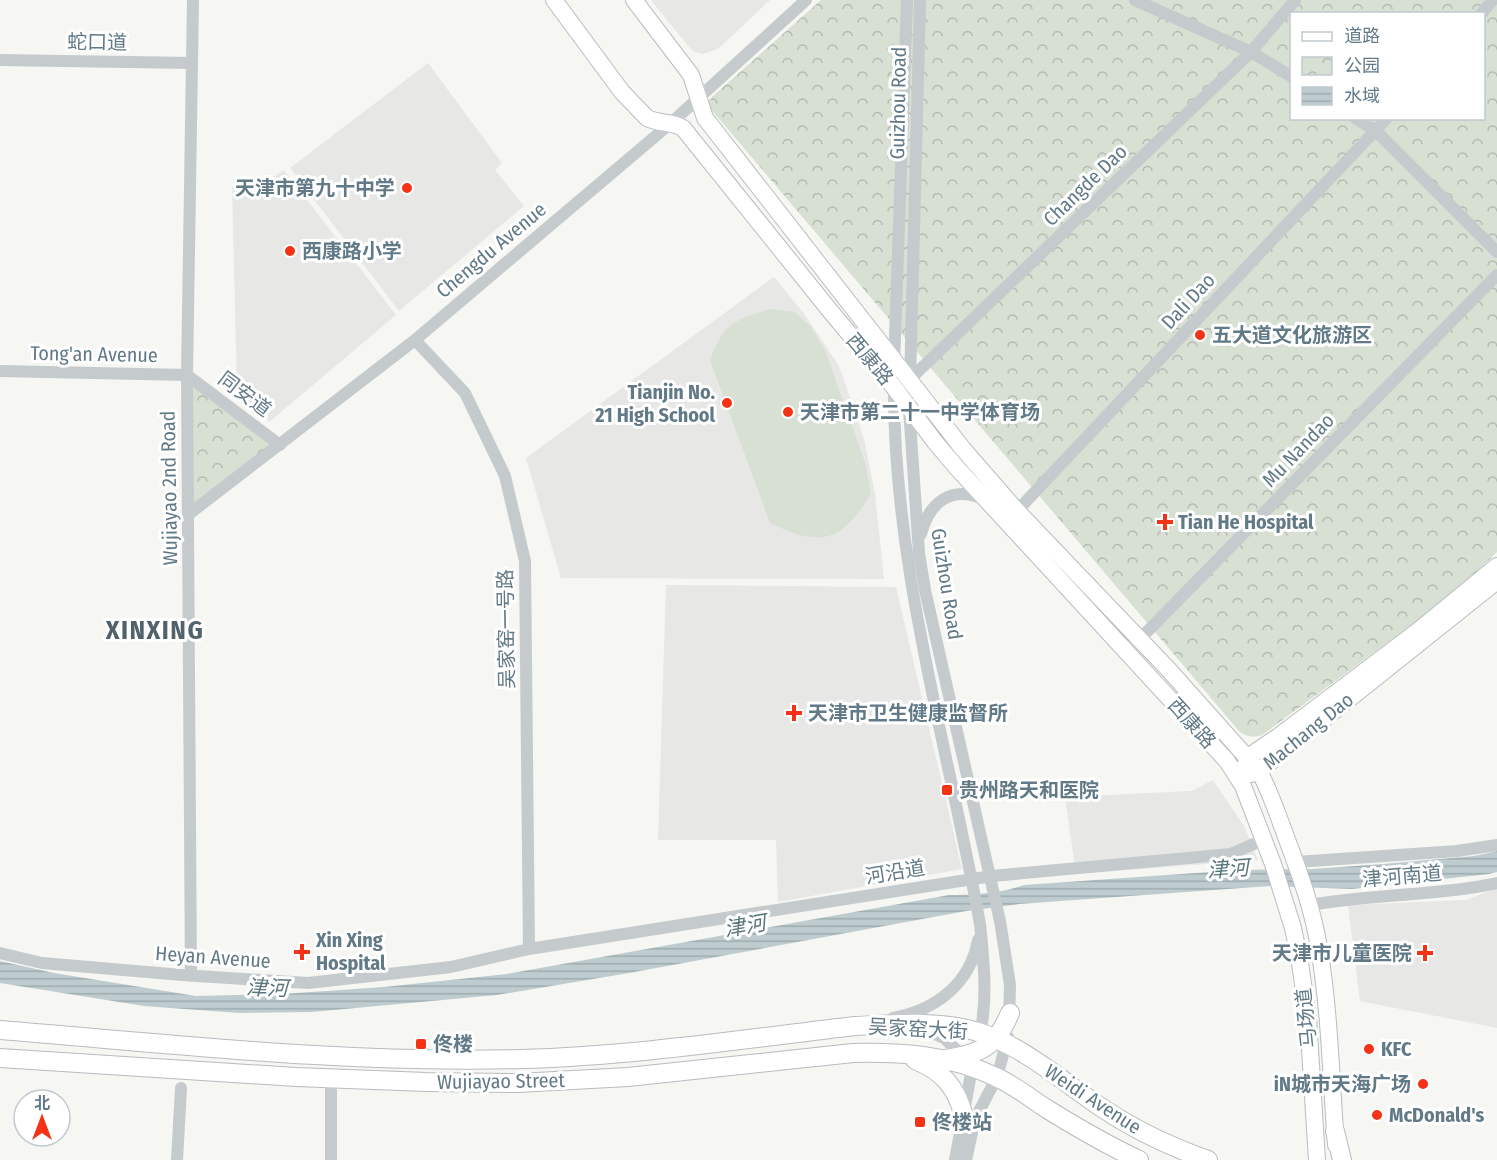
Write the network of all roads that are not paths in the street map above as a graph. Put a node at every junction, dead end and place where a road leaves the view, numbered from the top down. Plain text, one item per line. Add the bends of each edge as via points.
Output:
1 (193, 0) edge
2 (554, 0) edge
3 (634, 0) edge
4 (806, 0) edge
5 (907, 0) edge
6 (920, 0) edge
7 (1135, 0) edge
8 (1295, 0) edge
9 (1493, 0) edge
10 (1483, 12) edge
11 (1251, 52) junction
12 (0, 60) edge
13 (192, 63) junction
14 (1290, 77) edge
15 (699, 98) junction
16 (1359, 120) edge
17 (1385, 120) edge
18 (671, 123) junction
19 (1376, 131) junction
20 (1497, 252) edge
21 (1497, 275) edge
22 (415, 340) junction
23 (894, 359) junction
24 (0, 371) edge
25 (187, 375) junction
26 (910, 380) junction
27 (894, 386) junction
28 (909, 408) junction
29 (280, 445) junction
30 (990, 502) junction
31 (1017, 511) junction
32 (189, 514) junction
33 (919, 553) junction
34 (1497, 566) edge
35 (1497, 581) edge
36 (1134, 645) junction
37 (1224, 734) junction
38 (1280, 743) junction
39 (1249, 767) junction
40 (1265, 839) junction
41 (1497, 844) edge
42 (1296, 862) junction
43 (992, 876) junction
44 (972, 880) junction
45 (1497, 883) edge
46 (1310, 905) junction
47 (980, 924) junction
48 (529, 949) junction
49 (0, 953) edge
50 (191, 976) junction
51 (1010, 1012) joint
52 (914, 1025) junction
53 (855, 1026) junction
54 (0, 1030) edge
55 (994, 1039) junction
56 (891, 1052) junction
57 (0, 1058) edge
58 (971, 1059) junction
59 (997, 1077) junction
60 (331, 1078) junction
61 (181, 1088) dead end
62 (969, 1118) junction
63 (1335, 1131) junction
64 (1315, 1133) junction
65 (177, 1160) edge
66 (331, 1160) edge
67 (955, 1160) edge
68 (966, 1160) edge
69 (1139, 1160) edge
70 (1208, 1160) edge
71 (1317, 1160) edge
72 (1321, 1160) edge
73 (1332, 1160) edge
74 (1337, 1160) edge
75 (1342, 1160) edge

1 - 13 street, Wujiayao 2nd Road
2 - 18 main road, 西康路 via 631,102 653,121
3 - 15 main road, 西康路 via 691,75
4 - 15 street, Chengdu Avenue
5 - 23 street, Guizhou Road
6 - 26 street, Guizhou Road
7 - 11 street
8 - 11 street, Changde Dao
9 - 10 street
11 - 14 street
11 - 26 street, Changde Dao
12 - 13 street, 蛇口道
13 - 25 street, Wujiayao 2nd Road
15 - 18 street, Chengdu Avenue
15 - 23 main road, 西康路 via 705,118
16 - 19 street
17 - 19 street, Dali Dao
18 - 22 street, Chengdu Avenue
18 - 27 main road, 西康路 via 683,128
19 - 20 street
19 - 31 street, Dali Dao
21 - 36 street, Mu Nandao
22 - 29 street, Chengdu Avenue
22 - 48 street, 吴家窑一号路 via 465,393 505,476 525,561
23 - 26 main road, 西康路
23 - 27 street, Guizhou Road
24 - 25 street, Tong'an Avenue
25 - 29 street, 同安道
25 - 32 street, Wujiayao 2nd Road
26 - 27 street, Changde Dao
26 - 28 street, Guizhou Road
26 - 31 main road, 西康路 via 951,435
27 - 28 main road, 西康路
27 - 44 street, Guizhou Road via 896,464 904,540
28 - 30 main road, 西康路
28 - 33 street, Guizhou Road
29 - 32 street, Chengdu Avenue
30 - 33 street via 960,493 944,499 926,520
30 - 36 main road, 西康路
31 - 36 main road, 西康路
32 - 50 street, Wujiayao 2nd Road
33 - 43 street, Guizhou Road via 931,621
34 - 38 main road, Machang Dao
35 - 38 main road, Machang Dao
36 - 37 main road, 西康路
36 - 39 main road, 西康路 via 1154,681 1227,761
37 - 38 main road via 1248,745
37 - 39 main road, 西康路
38 - 39 main road, Machang Dao
38 - 42 main road via 1276,782
39 - 40 main road, 马场道
39 - 42 main road via 1267,786
40 - 43 street, 河沿道 via 1231,854
40 - 64 main road, 马场道 via 1299,957 1308,1017
41 - 42 street via 1445,852
42 - 46 main road
43 - 44 street, 河沿道
43 - 51 street, Guizhou Road via 1010,986
44 - 47 street, Guizhou Road
44 - 48 street, 河沿道
45 - 46 street, 津河南道 via 1413,896
46 - 63 main road via 1324,982
47 - 53 street via 970,967 953,990 909,1015
47 - 55 street
48 - 50 street, Heyan Avenue via 452,967 308,983
49 - 50 street, Heyan Avenue via 42,963
51 - 55 highway via 1003,1031
52 - 53 highway, 吴家窑大街
52 - 55 highway, 吴家窑大街 via 965,1028
52 - 58 street via 944,1038
53 - 54 highway, Wujiayao Street via 622,1054 521,1059 310,1054
55 - 58 highway
55 - 59 street
55 - 70 highway, Weidi Avenue via 1156,1139
56 - 58 highway, Wujiayao Street
56 - 60 highway, Wujiayao Street via 628,1077 518,1083
56 - 62 highway via 923,1063 943,1076
57 - 60 highway, Wujiayao Street
58 - 59 highway, Wujiayao Street
58 - 62 street
59 - 62 street
59 - 69 highway, Weidi Avenue via 1071,1124
60 - 66 street
61 - 65 street
62 - 67 street
62 - 68 street
63 - 73 highway
63 - 74 main road
63 - 75 highway
64 - 71 main road, 马场道
64 - 72 main road

